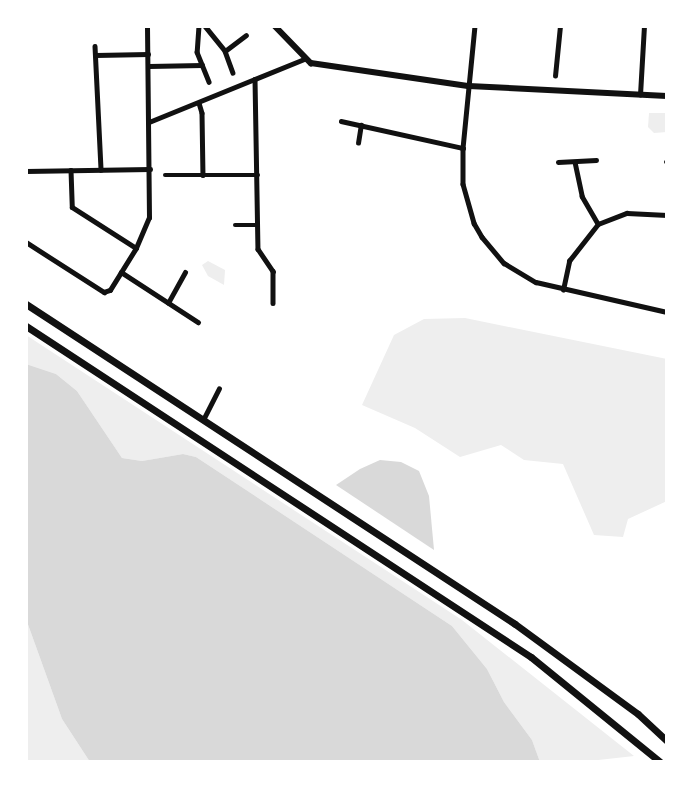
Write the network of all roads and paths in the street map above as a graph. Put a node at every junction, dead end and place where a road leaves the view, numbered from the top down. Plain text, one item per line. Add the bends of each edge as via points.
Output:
1 (147, 26) edge
2 (199, 26) edge
3 (204, 26) edge
4 (275, 26) edge
5 (476, 26) edge
6 (560, 26) edge
7 (644, 26) edge
8 (246, 36) dead end
9 (95, 46) dead end
10 (225, 51) junction
11 (148, 54) junction
12 (96, 55) junction
13 (304, 59) junction
14 (202, 65) junction
15 (149, 66) junction
16 (233, 73) dead end
17 (555, 76) dead end
18 (255, 79) junction
19 (209, 82) dead end
20 (469, 86) junction
21 (640, 95) junction
22 (667, 96) edge
23 (199, 103) junction
24 (341, 121) dead end
25 (150, 122) junction
26 (361, 125) junction
27 (358, 143) dead end
28 (463, 148) junction
29 (596, 160) dead end
30 (558, 162) dead end
31 (575, 162) junction
32 (150, 169) junction
33 (71, 170) junction
34 (101, 170) junction
35 (26, 171) edge
36 (164, 174) dead end
37 (203, 175) junction
38 (258, 175) junction
39 (667, 215) edge
40 (598, 224) junction
41 (235, 225) dead end
42 (258, 225) junction
43 (26, 242) edge
44 (136, 248) junction
45 (122, 272) junction
46 (185, 272) dead end
47 (563, 290) junction
48 (168, 303) junction
49 (273, 303) dead end
50 (26, 304) edge
51 (667, 312) edge
52 (198, 322) dead end
53 (26, 326) edge
54 (219, 389) dead end
55 (203, 420) junction
56 (667, 741) edge
57 (660, 762) edge

1 - 11 street
2 - 14 street via 197,52
3 - 10 street
4 - 13 street
5 - 20 street
6 - 17 street
7 - 21 street
8 - 10 street
9 - 12 street
10 - 16 street
11 - 12 street
11 - 15 street
12 - 34 street
13 - 18 street
13 - 20 street via 311,63
14 - 15 street
14 - 19 street
15 - 25 street
18 - 23 street
18 - 38 street
20 - 21 street
20 - 28 street
21 - 22 street
23 - 25 street
23 - 37 street
24 - 26 street
25 - 32 street
26 - 27 street
26 - 28 street via 432,144
28 - 47 street via 464,196 474,223 491,250 520,274
29 - 31 street
30 - 31 street
31 - 40 street via 582,196
32 - 34 street
32 - 44 street via 149,223
33 - 34 street
33 - 35 street
33 - 44 street via 72,207
36 - 37 street
37 - 38 street
38 - 42 street
39 - 40 street via 627,213
40 - 47 street via 574,250
41 - 42 street
42 - 49 street via 258,249 273,271
43 - 45 street via 104,292 110,290
44 - 45 street
45 - 48 street
46 - 48 street
47 - 51 street
48 - 52 street
50 - 55 main road
53 - 57 main road via 531,658
54 - 55 street
55 - 56 main road via 515,624 638,714

